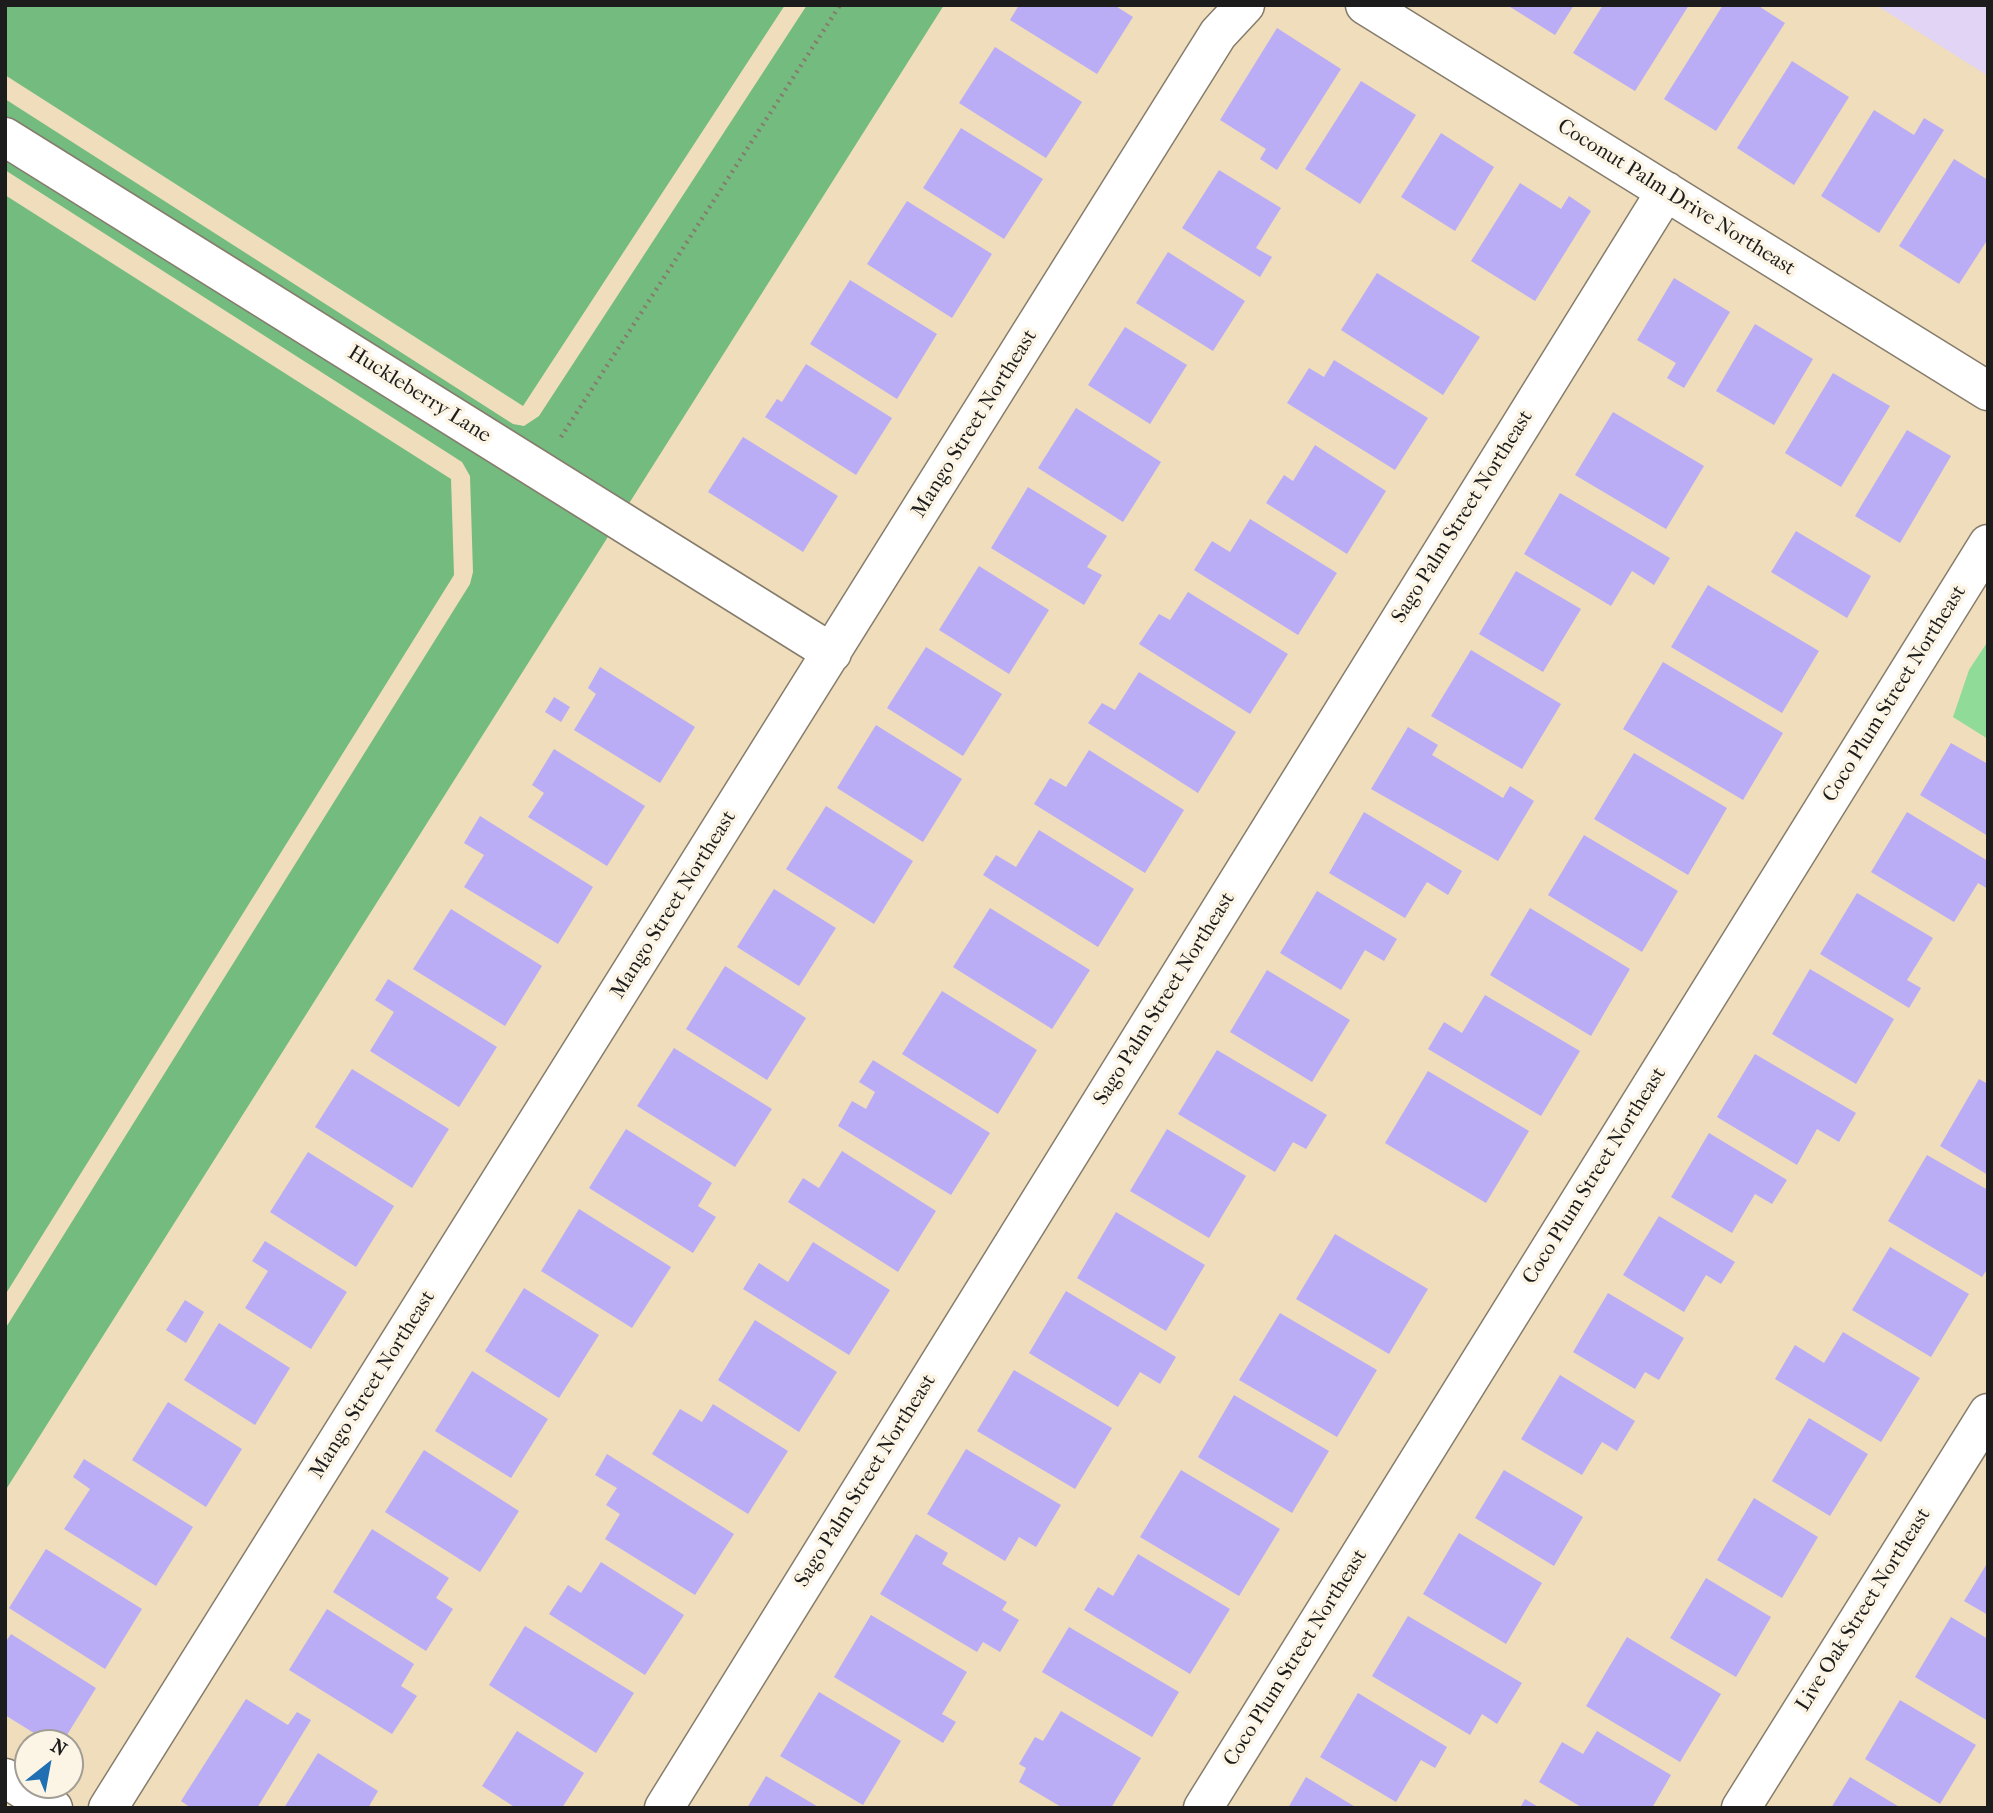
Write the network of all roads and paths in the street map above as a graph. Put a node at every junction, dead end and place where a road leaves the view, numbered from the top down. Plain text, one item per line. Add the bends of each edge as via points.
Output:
1 (840, 5) edge
2 (1245, 5) edge
3 (1365, 5) edge
4 (5, 136) edge
5 (1666, 191) junction
6 (1988, 391) edge
7 (539, 470) junction
8 (1988, 544) edge
9 (832, 653) junction
10 (1988, 1413) edge
11 (5, 1778) edge
12 (53, 1808) edge
13 (108, 1808) edge
14 (664, 1808) edge
15 (1203, 1808) edge
16 (1741, 1808) edge

1 - 7 path
2 - 9 street, Mango Street Northeast via 1218,34
3 - 5 street, Coconut Palm Drive Northeast
4 - 7 street, Huckleberry Lane
5 - 6 street, Coconut Palm Drive Northeast
5 - 14 street, Sago Palm Street Northeast
7 - 9 street, Huckleberry Lane
8 - 15 street, Coco Plum Street Northeast
9 - 13 street, Mango Street Northeast
10 - 16 street, Live Oak Street Northeast
11 - 12 street

